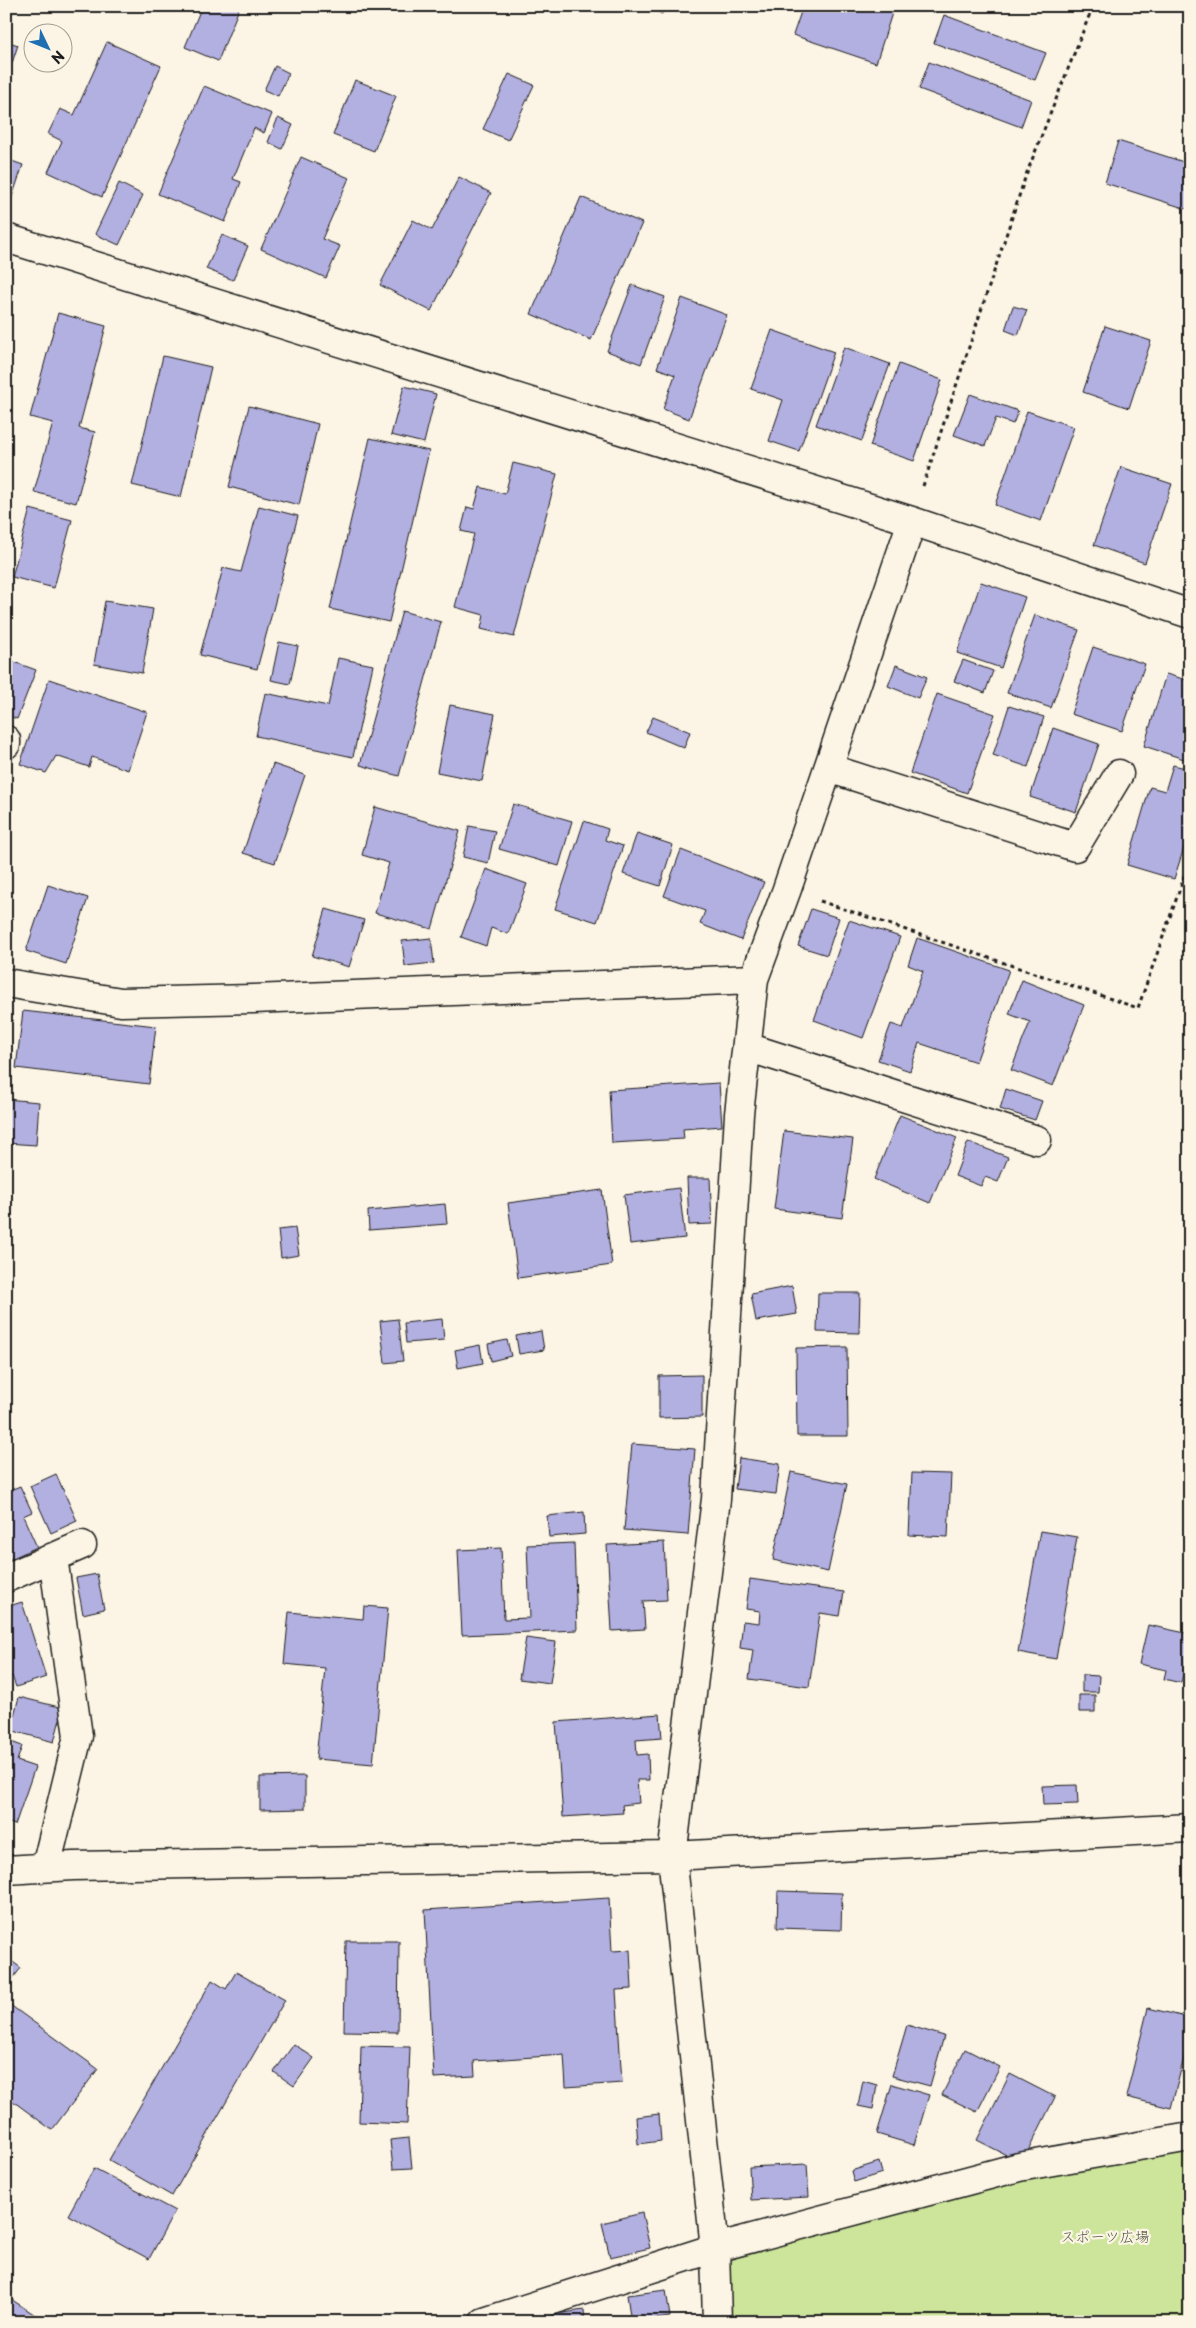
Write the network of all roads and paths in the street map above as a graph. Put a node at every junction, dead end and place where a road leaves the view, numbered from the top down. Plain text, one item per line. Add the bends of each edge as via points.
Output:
1 (1093, 6) edge
2 (6, 238) edge
3 (912, 521) junction
4 (1190, 614) edge
5 (6, 740) edge
6 (6, 744) edge
7 (828, 768) junction
8 (1119, 774) dead end
9 (1190, 860) edge
10 (787, 889) junction
11 (754, 978) junction
12 (6, 983) edge
13 (747, 1047) junction
14 (1037, 1140) dead end
15 (82, 1544) dead end
16 (53, 1557) junction
17 (6, 1578) edge
18 (1190, 1828) edge
19 (672, 1856) junction
20 (46, 1867) junction
21 (6, 1870) edge
22 (1190, 2137) edge
23 (714, 2248) junction
24 (484, 2322) edge
25 (717, 2322) edge

1 - 3 path via 1026,175
2 - 3 street
3 - 4 street
3 - 7 street
5 - 6 street
7 - 8 street via 1075,846
7 - 10 street
9 - 10 path via 1138,1008
10 - 11 street
11 - 12 street via 253,1000 121,1002
11 - 13 street
13 - 14 street
13 - 19 street via 738,1114 716,1499
15 - 16 street
16 - 17 street
16 - 20 street via 78,1736
18 - 19 street
19 - 20 street
19 - 23 street
20 - 21 street
22 - 23 street via 1019,2167
23 - 24 street
23 - 25 street

